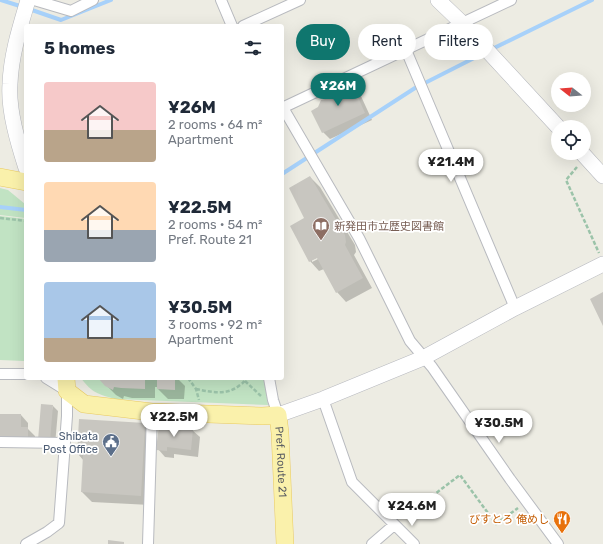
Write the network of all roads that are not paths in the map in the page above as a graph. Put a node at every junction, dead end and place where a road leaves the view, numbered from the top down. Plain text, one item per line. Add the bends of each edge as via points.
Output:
1 (28, 0) edge
2 (34, 0) edge
3 (93, 0) edge
4 (221, 0) edge
5 (300, 0) edge
6 (438, 0) edge
7 (511, 0) edge
8 (462, 23) junction
9 (231, 24) edge
10 (246, 24) edge
11 (416, 45) edge
12 (384, 60) edge
13 (410, 60) edge
14 (5, 83) edge
15 (284, 106) edge
16 (284, 110) edge
17 (552, 120) edge
18 (24, 158) edge
19 (589, 160) edge
20 (603, 176) edge
21 (0, 177) edge
22 (24, 182) edge
23 (601, 260) edge
24 (515, 308) junction
25 (423, 358) junction
26 (0, 374) edge
27 (24, 374) edge
28 (53, 380) edge
29 (270, 380) edge
30 (66, 384) edge
31 (323, 399) junction
32 (275, 407) junction
33 (152, 412) junction
34 (0, 442) edge
35 (64, 443) junction
36 (394, 525) junction
37 (26, 544) edge
38 (148, 544) edge
39 (284, 544) edge
40 (372, 544) edge
41 (414, 544) edge
42 (558, 544) edge

1 - 14 street
2 - 3 street via 71,11
4 - 9 street
5 - 10 street
6 - 8 street
7 - 8 street
8 - 11 street
8 - 17 street
12 - 15 street
13 - 24 street
14 - 18 street
16 - 25 street via 359,238 410,341
19 - 20 street
21 - 22 main road
23 - 24 street
24 - 25 street
25 - 31 street
25 - 42 street
26 - 27 street
28 - 30 street
29 - 32 street
30 - 33 main road, Pref. Route 21 via 84,404
30 - 35 street
31 - 32 street
31 - 36 street via 352,482
32 - 33 main road, Pref. Route 21
32 - 39 main road, Pref. Route 21 via 280,434
33 - 38 street
34 - 35 street
35 - 37 street via 59,523
36 - 40 street
36 - 41 street

